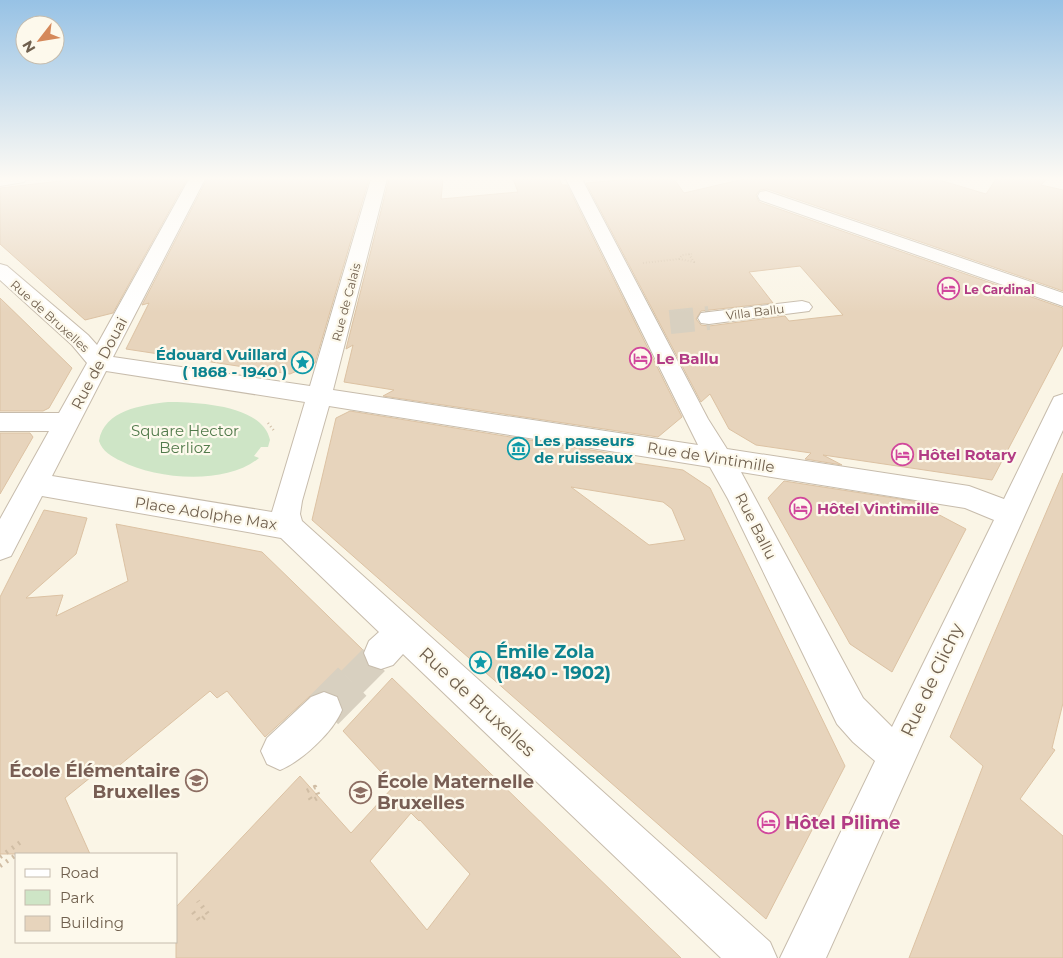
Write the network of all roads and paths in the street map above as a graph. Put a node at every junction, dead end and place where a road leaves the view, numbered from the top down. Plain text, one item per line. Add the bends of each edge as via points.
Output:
1 (174, 224) edge
2 (367, 224) edge
3 (601, 224) edge
4 (845, 224) edge
5 (679, 259) junction
6 (638, 260) dead end
7 (0, 270) edge
8 (1063, 300) edge
9 (802, 306) dead end
10 (709, 318) tunnel mouth
11 (99, 362) junction
12 (319, 396) junction
13 (1063, 403) edge
14 (0, 422) edge
15 (68, 422) junction
16 (268, 423) dead end
17 (275, 432) dead end
18 (721, 460) junction
19 (35, 484) junction
20 (1010, 514) junction
21 (289, 527) junction
22 (0, 547) edge
23 (324, 710) tunnel mouth
24 (280, 751) dead end
25 (897, 755) junction
26 (22, 841) dead end
27 (0, 856) edge
28 (15, 856) edge
29 (0, 866) edge
30 (198, 901) dead end
31 (193, 912) dead end
32 (754, 958) edge
33 (803, 958) edge

1 - 11 street, Rue de Douai
2 - 12 street, Rue de Calais
3 - 18 street, Rue Ballu via 660,324 697,421
4 - 8 street
5 - 5 path via 687,262 694,262 690,254
5 - 6 path via 642,263
7 - 11 street, Rue de Bruxelles via 80,340
9 - 10 street, Villa Ballu
11 - 12 street
11 - 15 street, Rue de Douai
12 - 18 street, Rue de Vintimille
12 - 21 street, Place Adolphe Max via 288,501
13 - 20 street, Rue de Clichy
14 - 15 street
15 - 19 street, Rue de Douai
16 - 17 path
18 - 20 street, Rue de Vintimille via 969,497
18 - 25 street, Rue Ballu via 850,711
19 - 21 street, Place Adolphe Max
19 - 22 street, Rue de Douai
20 - 25 street, Rue de Clichy
21 - 32 street, Rue de Bruxelles via 392,643
23 - 24 street
25 - 33 street, Rue de Clichy
26 - 27 path
28 - 29 path
30 - 31 path via 208,914 200,921

